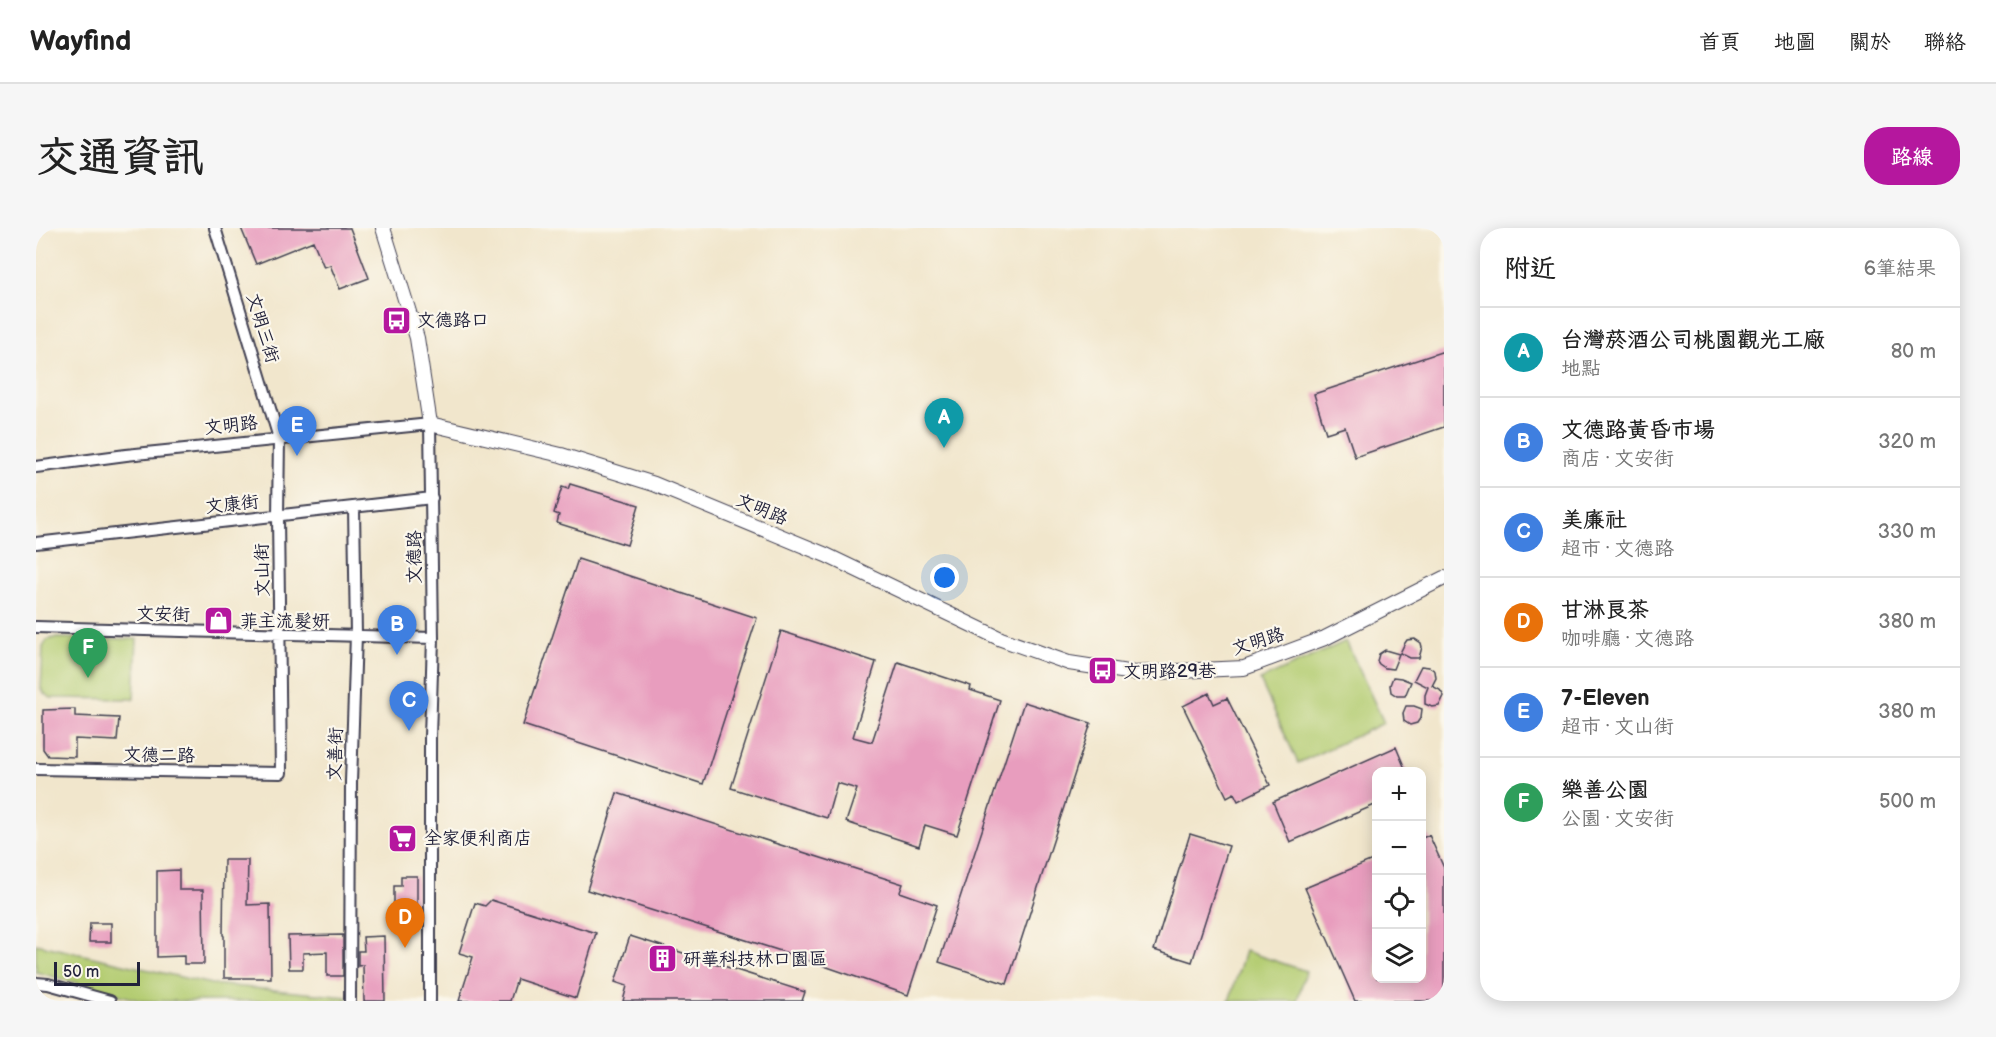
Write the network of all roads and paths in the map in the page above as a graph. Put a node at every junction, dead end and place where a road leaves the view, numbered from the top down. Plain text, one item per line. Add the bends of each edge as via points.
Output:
1 (215, 228) edge
2 (383, 228) edge
3 (430, 424) junction
4 (279, 438) junction
5 (36, 467) edge
6 (432, 498) junction
7 (354, 508) junction
8 (278, 516) junction
9 (36, 543) edge
10 (1444, 578) edge
11 (36, 627) edge
12 (279, 633) junction
13 (356, 635) junction
14 (433, 638) junction
15 (36, 769) edge
16 (281, 773) joint
17 (36, 983) edge
18 (83, 997) edge
19 (110, 1001) edge
20 (350, 1001) edge
21 (430, 1001) edge

1 - 4 street, 文明三街
2 - 3 street, 文德路 via 417,338
3 - 4 street, 文明路
3 - 6 street, 文德路
3 - 10 street, 文明路 via 561,455 654,484 826,555 1001,639 1068,663 1112,670 1134,673 1244,668 1325,638
4 - 5 street, 文明路
4 - 8 street, 文山街
6 - 7 street, 文康街
6 - 14 street, 文德路
7 - 8 street, 文康街
7 - 13 street, 文善街
8 - 9 street, 文康街
8 - 12 street, 文山街
11 - 12 street, 文安街
12 - 13 street, 文安街
12 - 16 street, 文山街
13 - 14 street, 文安街
13 - 20 street, 文善街
14 - 21 street, 文德路
15 - 16 street, 文德二路
17 - 18 street
18 - 19 street

